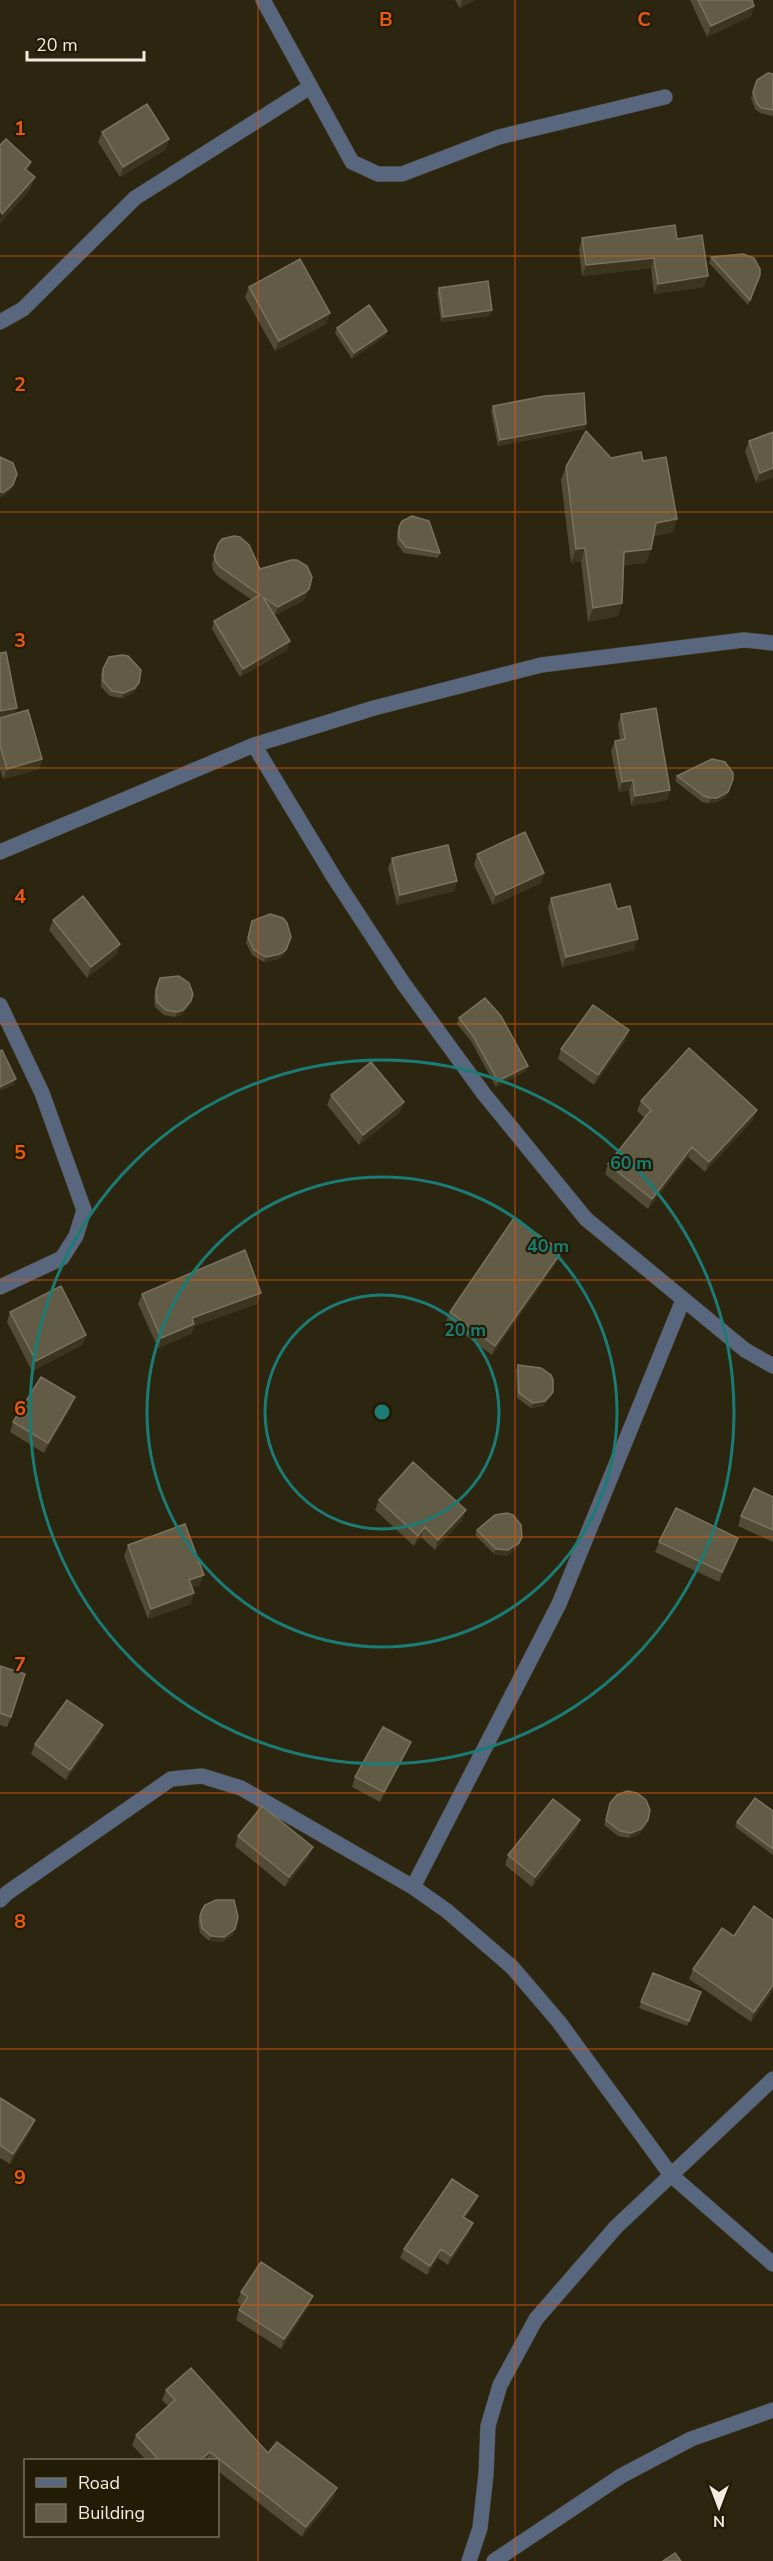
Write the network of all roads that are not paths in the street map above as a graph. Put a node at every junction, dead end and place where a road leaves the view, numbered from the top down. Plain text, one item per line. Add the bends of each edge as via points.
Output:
1 (262, 0) edge
2 (310, 87) junction
3 (665, 97) dead end
4 (0, 322) edge
5 (773, 643) edge
6 (254, 745) junction
7 (0, 852) edge
8 (0, 1005) edge
9 (0, 1287) edge
10 (683, 1300) junction
11 (773, 1365) edge
12 (413, 1887) junction
13 (0, 1900) edge
14 (773, 2079) edge
15 (671, 2175) junction
16 (773, 2264) edge
17 (773, 2410) edge
18 (469, 2561) edge
19 (494, 2561) edge

1 - 2 street
2 - 3 street via 352,162 378,174 402,174 499,137
2 - 4 street via 135,198 23,309
5 - 6 street via 744,640 541,665 374,708
6 - 7 street
6 - 10 street via 403,983 484,1094 586,1219
8 - 9 street via 42,1093 84,1210 76,1236 62,1258
10 - 11 street via 746,1350
10 - 12 street via 559,1604
12 - 13 street via 241,1788 202,1776 171,1779
12 - 15 street via 512,1967 559,2022
14 - 15 street
15 - 16 street
15 - 18 street via 616,2227 537,2319 500,2385 488,2426 480,2528
17 - 19 street via 691,2439 621,2476

